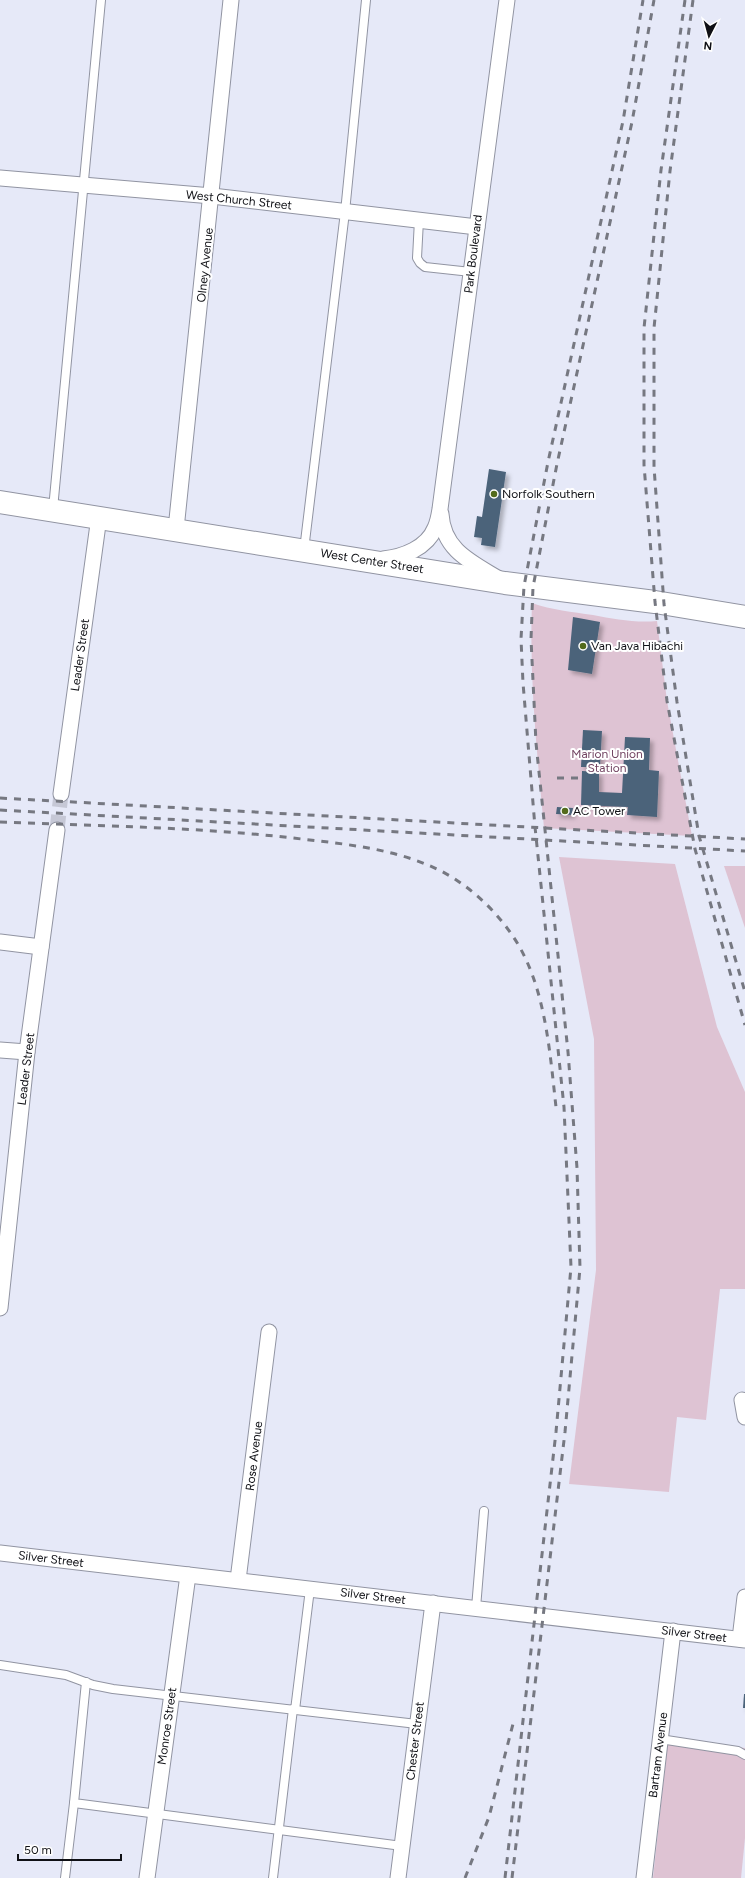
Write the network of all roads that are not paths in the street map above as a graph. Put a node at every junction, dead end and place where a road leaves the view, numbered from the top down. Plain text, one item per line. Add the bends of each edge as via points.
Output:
1 (101, 0) edge
2 (231, 0) edge
3 (366, 0) edge
4 (507, 0) edge
5 (0, 178) edge
6 (85, 186) junction
7 (212, 196) junction
8 (345, 212) junction
9 (419, 220) junction
10 (477, 227) junction
11 (471, 272) junction
12 (0, 502) edge
13 (440, 509) junction
14 (52, 510) junction
15 (99, 517) junction
16 (176, 529) junction
17 (304, 550) junction
18 (372, 561) junction
19 (505, 583) junction
20 (745, 617) edge
21 (61, 794) tunnel mouth
22 (57, 830) tunnel mouth
23 (0, 942) edge
24 (41, 947) junction
25 (0, 1050) edge
26 (27, 1052) junction
27 (0, 1308) edge
28 (269, 1332) dead end
29 (742, 1400) dead end
30 (745, 1417) edge
31 (484, 1511) dead end
32 (0, 1553) edge
33 (188, 1575) junction
34 (238, 1580) junction
35 (310, 1589) junction
36 (745, 1597) edge
37 (433, 1603) junction
38 (476, 1608) junction
39 (672, 1631) junction
40 (743, 1639) edge
41 (0, 1665) edge
42 (86, 1682) junction
43 (172, 1695) junction
44 (294, 1710) junction
45 (417, 1724) junction
46 (660, 1739) junction
47 (745, 1755) edge
48 (74, 1803) junction
49 (156, 1813) junction
50 (278, 1830) junction
51 (402, 1846) junction
52 (65, 1878) edge
53 (147, 1878) edge
54 (273, 1878) edge
55 (398, 1878) edge
56 (644, 1878) edge

1 - 6 lane
2 - 7 street, Olney Avenue
3 - 8 lane
4 - 10 street, Park Boulevard
5 - 6 street, West Church Street
6 - 7 street, West Church Street
6 - 14 lane
7 - 8 street, West Church Street
7 - 16 street, Olney Avenue
8 - 9 street, West Church Street
8 - 17 lane
9 - 10 street, West Church Street
9 - 11 lane via 417,258 420,263 425,267
10 - 11 street, Park Boulevard
11 - 13 street, Park Boulevard
12 - 14 main road, West Center Street
13 - 18 street, Park Boulevard via 435,528 424,543 407,554
13 - 19 street, Park Boulevard via 441,524 446,538 458,552
14 - 15 main road, West Center Street
15 - 16 main road, West Center Street
15 - 21 street, Leader Street
16 - 17 main road, West Center Street
17 - 18 main road, West Center Street
18 - 19 main road, West Center Street
19 - 20 main road, West Center Street via 654,602
22 - 24 street, Leader Street
23 - 24 street
24 - 26 street, Leader Street
25 - 26 street
26 - 27 street, Leader Street
28 - 34 street, Rose Avenue
29 - 30 street
31 - 38 lane
32 - 33 street, Silver Street
33 - 34 street, Silver Street
33 - 43 street, Monroe Street
34 - 35 street, Silver Street
35 - 37 street, Silver Street
35 - 44 lane
36 - 40 street
37 - 38 street, Silver Street
37 - 45 street, Chester Street
38 - 39 street, Silver Street
39 - 40 street, Silver Street
39 - 46 street, Bartram Avenue
41 - 42 lane via 66,1675
42 - 43 lane via 113,1689
42 - 48 lane
43 - 44 lane
43 - 49 street, Monroe Street
44 - 45 lane
44 - 50 lane
45 - 51 street, Chester Street
46 - 47 lane via 738,1751
46 - 56 street, Bartram Avenue
48 - 49 lane
48 - 52 lane
49 - 50 lane
49 - 53 street, Monroe Street
50 - 51 lane
50 - 54 lane
51 - 55 street, Chester Street

